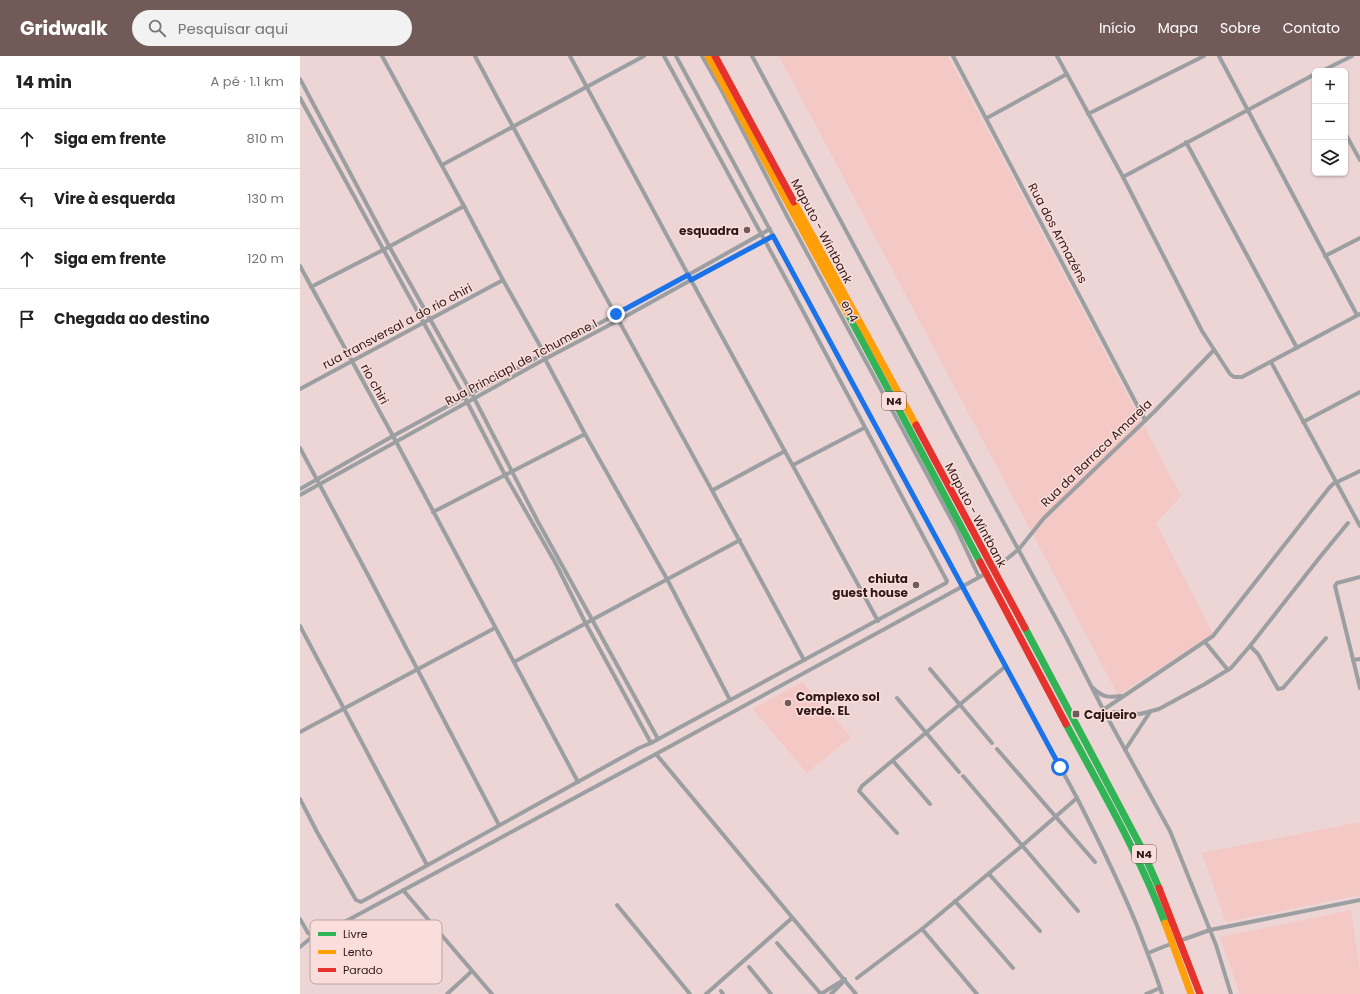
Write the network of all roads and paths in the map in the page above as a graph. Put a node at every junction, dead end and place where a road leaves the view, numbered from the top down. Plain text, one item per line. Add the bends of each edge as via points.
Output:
1 (382, 56) edge
2 (475, 56) edge
3 (570, 56) edge
4 (644, 56) edge
5 (664, 56) edge
6 (676, 56) edge
7 (702, 56) edge
8 (708, 56) edge
9 (715, 56) edge
10 (752, 56) edge
11 (953, 56) edge
12 (1204, 56) edge
13 (1218, 56) edge
14 (1352, 56) edge
15 (1059, 57) edge
16 (1328, 68) edge
17 (1067, 74) junction
18 (1312, 77) edge
19 (300, 79) edge
20 (587, 87) junction
21 (300, 98) edge
22 (1247, 110) junction
23 (1088, 114) junction
24 (987, 118) junction
25 (513, 126) junction
26 (1348, 138) edge
27 (1186, 142) junction
28 (1360, 160) edge
29 (442, 165) junction
30 (1123, 177) junction
31 (464, 206) junction
32 (770, 229) junction
33 (761, 233) junction
34 (773, 236) junction
35 (1360, 238) edge
36 (765, 240) junction
37 (389, 246) junction
38 (383, 250) junction
39 (1325, 256) junction
40 (300, 266) edge
41 (688, 275) junction
42 (503, 280) junction
43 (691, 280) junction
44 (311, 287) junction
45 (616, 314) junction
46 (1359, 314) edge
47 (430, 318) junction
48 (619, 320) junction
49 (423, 322) junction
50 (1297, 348) junction
51 (1214, 350) junction
52 (543, 354) junction
53 (544, 359) junction
54 (351, 361) junction
55 (1271, 362) junction
56 (300, 389) edge
57 (471, 392) junction
58 (1360, 392) edge
59 (464, 396) junction
60 (474, 398) junction
61 (467, 402) junction
62 (1145, 420) junction
63 (1303, 422) junction
64 (864, 428) junction
65 (585, 434) junction
66 (393, 436) junction
67 (396, 442) junction
68 (300, 448) edge
69 (785, 451) junction
70 (793, 465) junction
71 (511, 471) junction
72 (1360, 471) edge
73 (505, 475) junction
74 (318, 480) junction
75 (1337, 482) junction
76 (320, 484) junction
77 (300, 489) edge
78 (712, 490) junction
79 (300, 495) edge
80 (433, 512) junction
81 (1348, 523) dead end
82 (1360, 526) edge
83 (740, 540) junction
84 (1019, 549) junction
85 (990, 571) junction
86 (1360, 576) edge
87 (979, 577) junction
88 (667, 579) junction
89 (962, 586) junction
90 (592, 620) junction
91 (878, 621) junction
92 (586, 624) junction
93 (300, 626) edge
94 (495, 628) junction
95 (1326, 638) dead end
96 (1205, 642) junction
97 (1250, 646) junction
98 (1360, 659) edge
99 (804, 660) junction
100 (1353, 660) junction
101 (514, 662) junction
102 (1006, 666) junction
103 (930, 669) dead end
104 (418, 670) junction
105 (1228, 670) junction
106 (1091, 687) junction
107 (1360, 688) edge
108 (1123, 696) junction
109 (897, 698) dead end
110 (730, 700) junction
111 (959, 704) junction
112 (343, 709) junction
113 (1103, 710) junction
114 (1150, 712) junction
115 (1106, 715) junction
116 (300, 732) edge
117 (926, 732) junction
118 (658, 739) junction
119 (651, 743) junction
120 (992, 744) dead end
121 (997, 749) dead end
122 (1125, 750) junction
123 (656, 754) junction
124 (893, 761) junction
125 (960, 772) dead end
126 (963, 776) dead end
127 (578, 782) junction
128 (1077, 798) junction
129 (300, 799) edge
130 (930, 804) dead end
131 (1056, 816) junction
132 (499, 825) junction
133 (897, 833) dead end
134 (1023, 845) junction
135 (1094, 862) dead end
136 (427, 865) junction
137 (988, 874) junction
138 (403, 890) junction
139 (1360, 900) edge
140 (955, 901) junction
141 (617, 905) dead end
142 (1078, 911) dead end
143 (792, 918) junction
144 (300, 919) edge
145 (349, 920) edge
146 (429, 920) edge
147 (922, 930) junction
148 (1210, 930) junction
149 (1040, 932) dead end
150 (310, 934) edge
151 (442, 936) edge
152 (310, 939) edge
153 (1176, 942) junction
154 (777, 943) dead end
155 (300, 947) edge
156 (1148, 953) junction
157 (749, 967) dead end
158 (1013, 968) dead end
159 (472, 971) junction
160 (857, 978) dead end
161 (845, 979) junction
162 (1160, 988) junction
163 (447, 994) edge
164 (492, 994) edge
165 (690, 994) edge
166 (706, 994) edge
167 (771, 994) edge
168 (821, 994) edge
169 (831, 994) edge
170 (856, 994) edge
171 (977, 994) edge
172 (1146, 994) edge
173 (1162, 994) edge
174 (1191, 994) edge
175 (1200, 994) edge
176 (1231, 994) edge

1 - 29 street
2 - 25 street
3 - 20 street
4 - 20 street
5 - 33 street
6 - 32 street
7 - 87 street, en4 via 956,528
8 - 85 highway, Maputo - Wintbank / N4
9 - 85 highway, Maputo - Wintbank / N4
10 - 84 street
11 - 24 street, Rua dos Armazéns
12 - 23 street
13 - 22 street
14 - 16 street
15 - 17 street
17 - 23 street
17 - 24 street
18 - 22 street
19 - 37 street
20 - 25 street
20 - 41 street
21 - 38 street
22 - 27 street
22 - 39 street
23 - 30 street
24 - 62 street, Rua dos Armazéns
25 - 29 street
25 - 45 street
26 - 28 street
27 - 30 street
27 - 50 street
29 - 31 street
30 - 51 street
31 - 37 street
31 - 42 street
32 - 33 street, Rua Princiapl de Tchumene I
32 - 34 street
33 - 36 street
33 - 41 street, Rua Princiapl de Tchumene I
34 - 36 street, Rua Princiapl de Tchumene I
34 - 89 street
35 - 39 street
36 - 43 street, Rua Princiapl de Tchumene I
36 - 64 street
37 - 38 street
37 - 47 street
38 - 44 street
38 - 49 street
39 - 46 street
40 - 44 street, rio chiri
41 - 43 street
41 - 45 street, Rua Princiapl de Tchumene I
42 - 47 street, rua transversal a do rio chiri
42 - 52 street
43 - 48 street, Rua Princiapl de Tchumene I
43 - 69 street
44 - 54 street, rio chiri
45 - 48 street
45 - 52 street, Rua Princiapl de Tchumene I
46 - 50 street
47 - 49 street, rua transversal a do rio chiri
47 - 57 street
48 - 53 street, Rua Princiapl de Tchumene I
48 - 78 street
49 - 54 street, rua transversal a do rio chiri
49 - 59 street
50 - 55 street
51 - 55 street via 1234,377 1242,377
51 - 62 street, Rua da Barraca Amarela
52 - 53 street
52 - 57 street, Rua Princiapl de Tchumene I
53 - 60 street, Rua Princiapl de Tchumene I
53 - 65 street
54 - 56 street, rua transversal a do rio chiri
54 - 66 street, rio chiri
55 - 63 street
57 - 59 street, Rua Princiapl de Tchumene I
57 - 60 street
58 - 63 street
59 - 61 street
59 - 66 street, Rua Princiapl de Tchumene I
60 - 61 street, Rua Princiapl de Tchumene I
60 - 71 street
61 - 67 street, Rua Princiapl de Tchumene I
61 - 73 street
62 - 84 street, Rua da Barraca Amarela via 1044,518
63 - 75 street
64 - 70 street
64 - 91 street via 947,581 946,584
65 - 71 street
65 - 88 street
66 - 67 street, rio chiri
66 - 74 street, Rua Princiapl de Tchumene I
67 - 76 street, Rua Princiapl de Tchumene I
67 - 80 street, rio chiri
68 - 74 street
69 - 70 street
69 - 78 street
70 - 91 street
71 - 73 street
71 - 90 street
72 - 75 street
73 - 80 street
73 - 92 street via 556,564
74 - 76 street
74 - 77 street, Rua Princiapl de Tchumene I
75 - 82 street
75 - 96 street via 1318,502 1218,631
76 - 79 street, Rua Princiapl de Tchumene I
76 - 104 street
78 - 83 street
80 - 94 street, rio chiri
81 - 97 street
83 - 88 street
83 - 99 street
84 - 85 street, Rua da Barraca Amarela
84 - 106 street
85 - 87 street, Rua da Barraca Amarela
85 - 153 highway, Maputo - Wintbank / N4 via 1140,845 1149,863
86 - 100 street via 1337,583 1335,586
87 - 89 street, Rua da Barraca Amarela
88 - 90 street
88 - 110 street
89 - 102 street
89 - 123 street, Rua da Barraca Amarela
90 - 92 street
90 - 118 street
91 - 99 street
92 - 101 street
92 - 119 street
93 - 112 street
94 - 101 street, rio chiri
94 - 104 street
95 - 97 street via 1280,689
96 - 105 street
96 - 108 street
97 - 105 street
98 - 100 street
99 - 110 street
100 - 107 street
101 - 127 street, rio chiri
102 - 111 street
102 - 128 street
103 - 111 street
104 - 112 street
104 - 132 street
105 - 114 street
106 - 108 street via 1101,695
106 - 113 street
108 - 113 street
109 - 117 street
110 - 118 street
111 - 117 street
111 - 120 street
112 - 116 street
112 - 136 street
113 - 115 street
114 - 115 street via 1113,712
114 - 122 street
115 - 122 street
117 - 124 street
117 - 125 street
118 - 119 street
119 - 127 street
121 - 131 street
122 - 148 street via 1170,830
123 - 138 street, Rua da Barraca Amarela
123 - 143 street
124 - 130 street
124 - 133 street via 859,791
126 - 134 street
127 - 132 street
128 - 131 street
128 - 156 street via 1121,889
129 - 136 street via 356,900 361,902
131 - 134 street
131 - 135 street
132 - 136 street
134 - 137 street
134 - 142 street
137 - 140 street
137 - 149 street
138 - 145 street, Rua da Barraca Amarela
138 - 146 street
139 - 148 street
140 - 147 street
140 - 158 street
141 - 165 street
143 - 161 street
143 - 166 street
144 - 150 street
147 - 160 street
147 - 171 street
148 - 153 street
148 - 176 street
151 - 159 street
152 - 155 street
153 - 156 street
153 - 174 highway, Maputo - Wintbank / N4
153 - 175 highway, Maputo - Wintbank / N4
154 - 168 street
156 - 162 street
157 - 167 street
159 - 163 street
159 - 164 street
161 - 168 street
161 - 169 street
161 - 170 street
162 - 172 street
162 - 173 street

